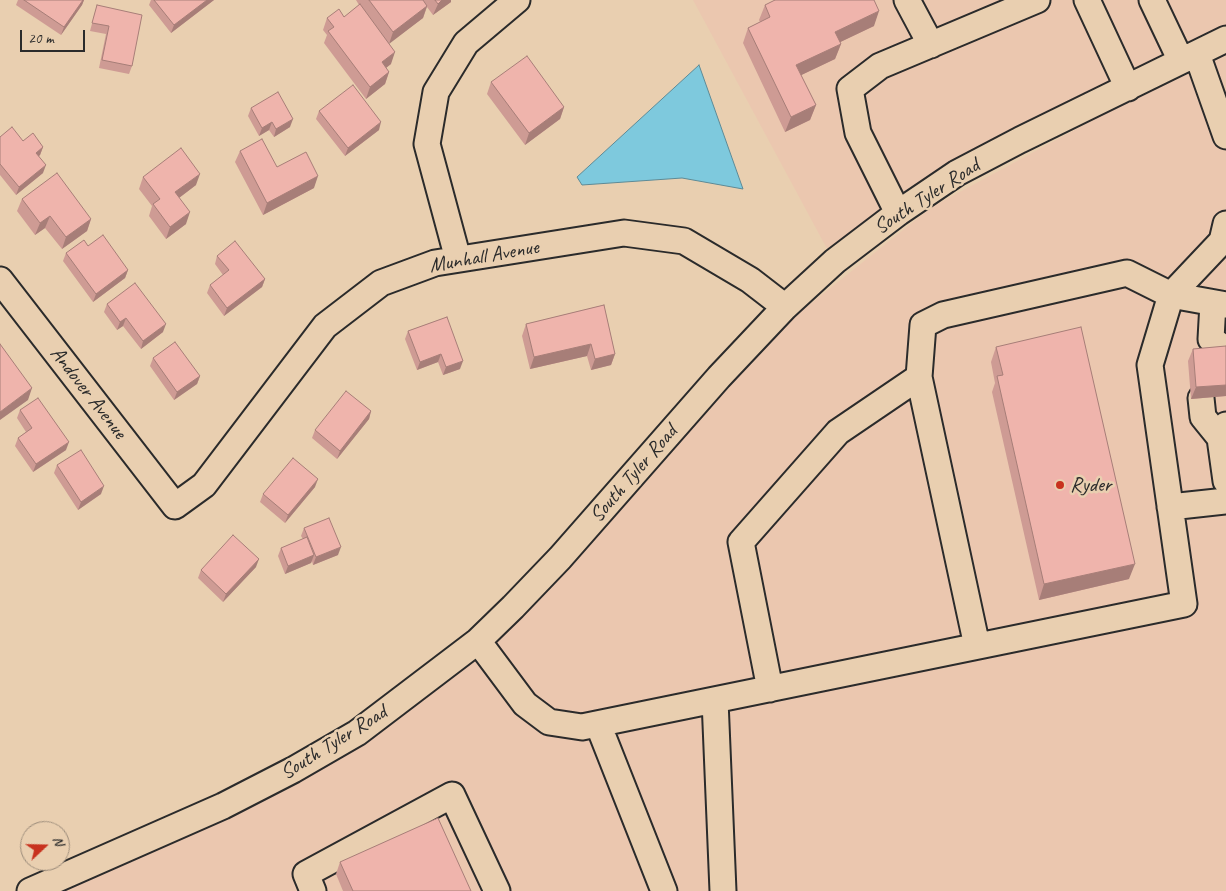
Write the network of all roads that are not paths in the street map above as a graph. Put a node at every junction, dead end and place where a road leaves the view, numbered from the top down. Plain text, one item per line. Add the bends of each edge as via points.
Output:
1 (517, 0) edge
2 (907, 0) edge
3 (1037, 0) edge
4 (1087, 0) edge
5 (1152, 0) edge
6 (1226, 39) edge
7 (931, 45) junction
8 (1189, 58) junction
9 (1128, 88) junction
10 (1226, 136) edge
11 (898, 213) junction
12 (1226, 224) edge
13 (458, 259) junction
14 (0, 280) edge
15 (1170, 295) junction
16 (1220, 304) edge
17 (785, 307) junction
18 (1211, 350) edge
19 (919, 376) junction
20 (1201, 398) edge
21 (1223, 431) edge
22 (1226, 481) edge
23 (1226, 501) edge
24 (175, 506) joint
25 (1170, 507) junction
26 (478, 641) junction
27 (977, 646) junction
28 (770, 689) junction
29 (715, 700) junction
30 (598, 724) junction
31 (30, 891) edge
32 (313, 891) edge
33 (497, 891) edge
34 (664, 891) edge
35 (723, 891) edge

1 - 13 street via 466,43 436,92 427,144
2 - 7 street
3 - 7 street
4 - 9 street
5 - 8 street
6 - 8 street, South Tyler Road
7 - 11 street via 880,66 850,89 858,133
8 - 9 street, South Tyler Road
8 - 10 street
9 - 11 street, South Tyler Road via 957,173
11 - 17 street, South Tyler Road via 835,261
12 - 15 street via 1222,241
13 - 17 street, Munhall Avenue via 624,233 684,241 750,280
13 - 24 street, Munhall Avenue via 435,262 381,283 325,326 204,485
14 - 24 street, Andover Avenue
15 - 16 street
15 - 19 street via 1127,273 943,315 922,325
15 - 25 street via 1150,365
16 - 18 street
17 - 26 street, South Tyler Road via 560,558
19 - 27 street
19 - 28 street via 838,432 741,542
20 - 21 street via 1203,417
21 - 22 street
23 - 25 street
25 - 27 street via 1184,604
26 - 30 street via 525,704 548,722 582,727
26 - 31 street, South Tyler Road via 358,733 293,770 223,806
27 - 28 street
28 - 29 street
29 - 30 street
29 - 35 street
30 - 34 street
32 - 33 street via 306,874 452,795

